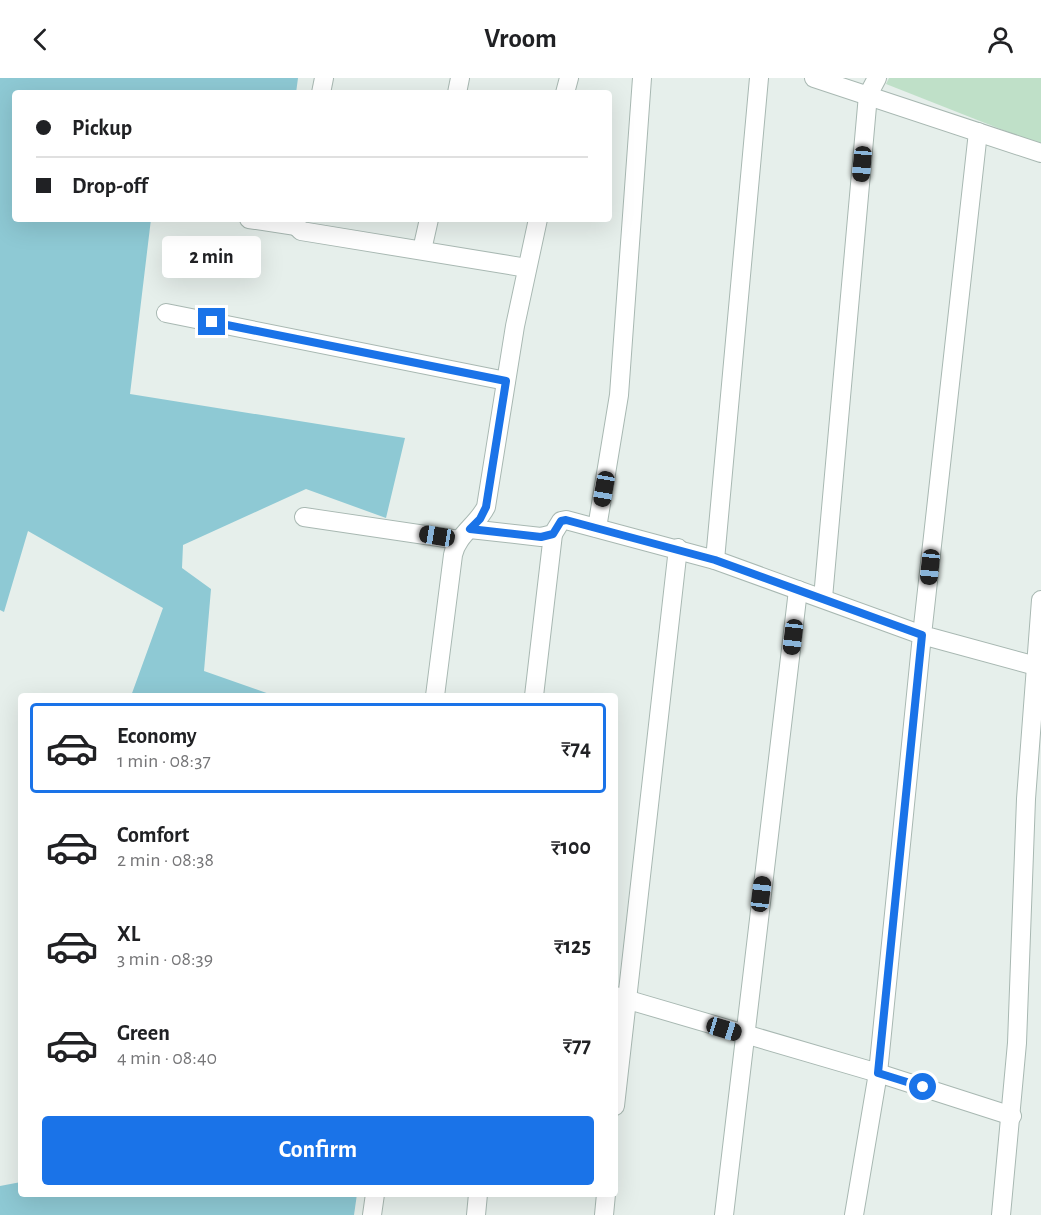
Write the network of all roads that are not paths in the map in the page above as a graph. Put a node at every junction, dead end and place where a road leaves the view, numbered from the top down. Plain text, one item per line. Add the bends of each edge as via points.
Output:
1 (642, 78) edge
2 (759, 78) edge
3 (814, 78) edge
4 (877, 78) edge
5 (868, 95) junction
6 (978, 132) junction
7 (1041, 153) edge
8 (296, 222) edge
9 (428, 222) edge
10 (537, 222) edge
11 (422, 250) junction
12 (527, 268) junction
13 (166, 314) dead end
14 (506, 381) junction
15 (304, 517) dead end
16 (597, 528) junction
17 (464, 534) junction
18 (553, 534) junction
19 (678, 548) junction
20 (715, 560) junction
21 (798, 590) junction
22 (823, 598) junction
23 (1041, 600) edge
24 (922, 635) junction
25 (1036, 666) junction
26 (435, 693) edge
27 (534, 693) edge
28 (621, 997) edge
29 (744, 1035) junction
30 (618, 1052) edge
31 (878, 1073) junction
32 (1012, 1116) junction
33 (375, 1197) edge
34 (478, 1197) edge
35 (606, 1197) edge
36 (372, 1215) edge
37 (476, 1215) edge
38 (604, 1215) edge
39 (724, 1215) edge
40 (855, 1215) edge
41 (1001, 1215) edge

1 - 16 street via 619,395
2 - 20 street
3 - 5 street
4 - 5 street
5 - 6 street
5 - 22 street
6 - 7 street
6 - 24 street
8 - 11 street via 301,231
9 - 11 street
10 - 12 street
11 - 12 street
12 - 14 street
13 - 14 street
14 - 17 street via 486,507
15 - 17 street
16 - 18 street via 566,520
16 - 19 street
17 - 18 street
17 - 26 street via 453,555
18 - 27 street
19 - 20 street
19 - 28 street
20 - 21 street
21 - 22 street
21 - 29 street
22 - 24 street
23 - 25 street
24 - 25 street
24 - 31 street
25 - 32 street
28 - 29 street
28 - 30 street
29 - 31 street
29 - 39 street
31 - 32 street
31 - 40 street
32 - 41 street
33 - 36 street
34 - 37 street
35 - 38 street

